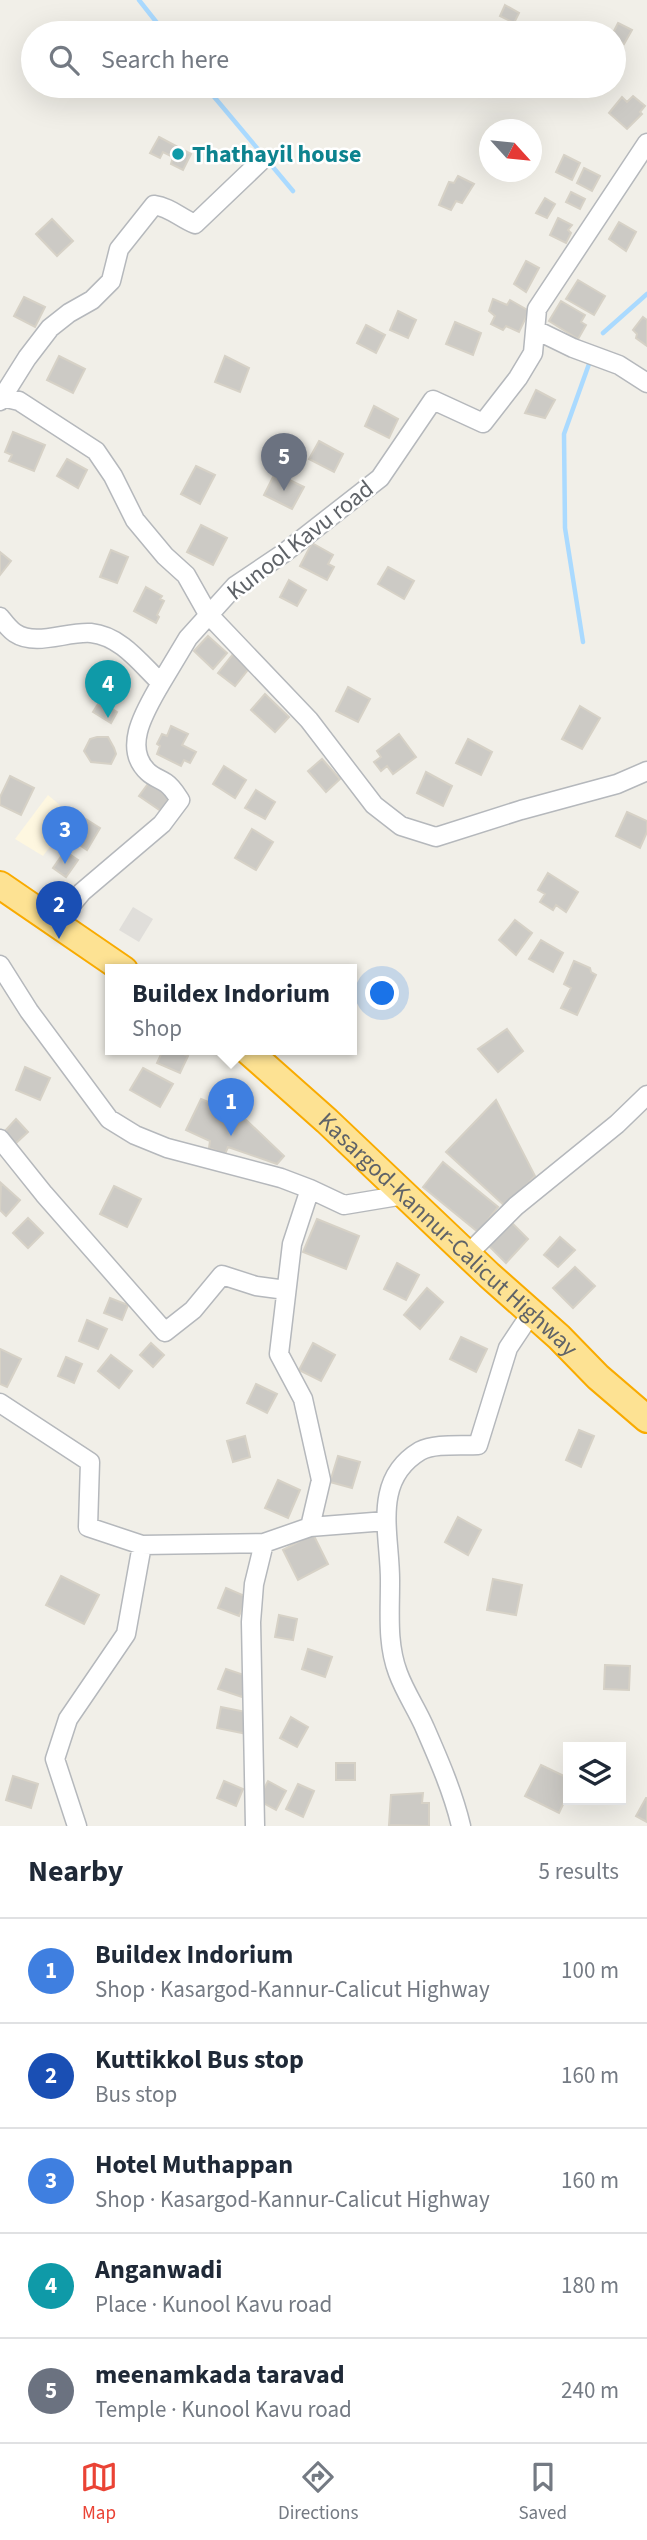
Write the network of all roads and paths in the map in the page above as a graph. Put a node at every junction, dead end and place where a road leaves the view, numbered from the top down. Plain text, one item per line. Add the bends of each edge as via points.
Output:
1 (647, 143) edge
2 (262, 160) dead end
3 (536, 330) junction
4 (647, 383) edge
5 (1, 399) edge
6 (208, 614) junction
7 (0, 617) edge
8 (161, 683) junction
9 (647, 771) edge
10 (0, 886) edge
11 (56, 923) junction
12 (115, 964) edge
13 (0, 965) edge
14 (253, 1055) edge
15 (647, 1095) edge
16 (0, 1139) edge
17 (310, 1189) junction
18 (404, 1195) junction
19 (467, 1255) junction
20 (286, 1290) junction
21 (532, 1312) junction
22 (0, 1403) edge
23 (647, 1419) edge
24 (386, 1521) junction
25 (310, 1527) junction
26 (264, 1543) junction
27 (142, 1545) junction
28 (77, 1826) edge
29 (255, 1826) edge
30 (461, 1826) edge

1 - 3 street, Kunool Kavu road via 537,309
2 - 5 street via 195,224 166,206 154,205 119,249 111,281 50,328
3 - 4 street via 619,365
3 - 6 street, Kunool Kavu road via 533,353 483,423 433,400 380,478 235,586
5 - 6 street via 19,401 96,451 135,520 187,575
6 - 8 street, Kunool Kavu road
6 - 9 street via 309,720 374,805 401,826 436,837
7 - 8 street via 16,634 36,639 91,633 116,643 136,656
8 - 11 street, Kunool Kavu road via 143,715 136,758 180,800 162,824 82,892
10 - 11 highway
11 - 12 highway
13 - 17 street via 109,1119 167,1148
14 - 18 highway, Kasargod-Kannur-Calicut Highway
15 - 19 street via 516,1206
16 - 20 street via 165,1332 193,1310 222,1275
17 - 18 street via 344,1205
17 - 20 street via 292,1244
18 - 19 highway, Kasargod-Kannur-Calicut Highway
19 - 21 highway, Kasargod-Kannur-Calicut Highway
20 - 25 street via 279,1354 303,1399 321,1480
21 - 23 highway, Kasargod-Kannur-Calicut Highway
21 - 24 street via 508,1348 478,1445 423,1450 407,1461 392,1482
22 - 27 street via 90,1462 88,1527
24 - 25 street
24 - 30 street via 391,1581 388,1616 397,1672 424,1725
25 - 26 street
26 - 27 street
26 - 29 street via 251,1622
27 - 28 street via 127,1634 68,1719 55,1759

